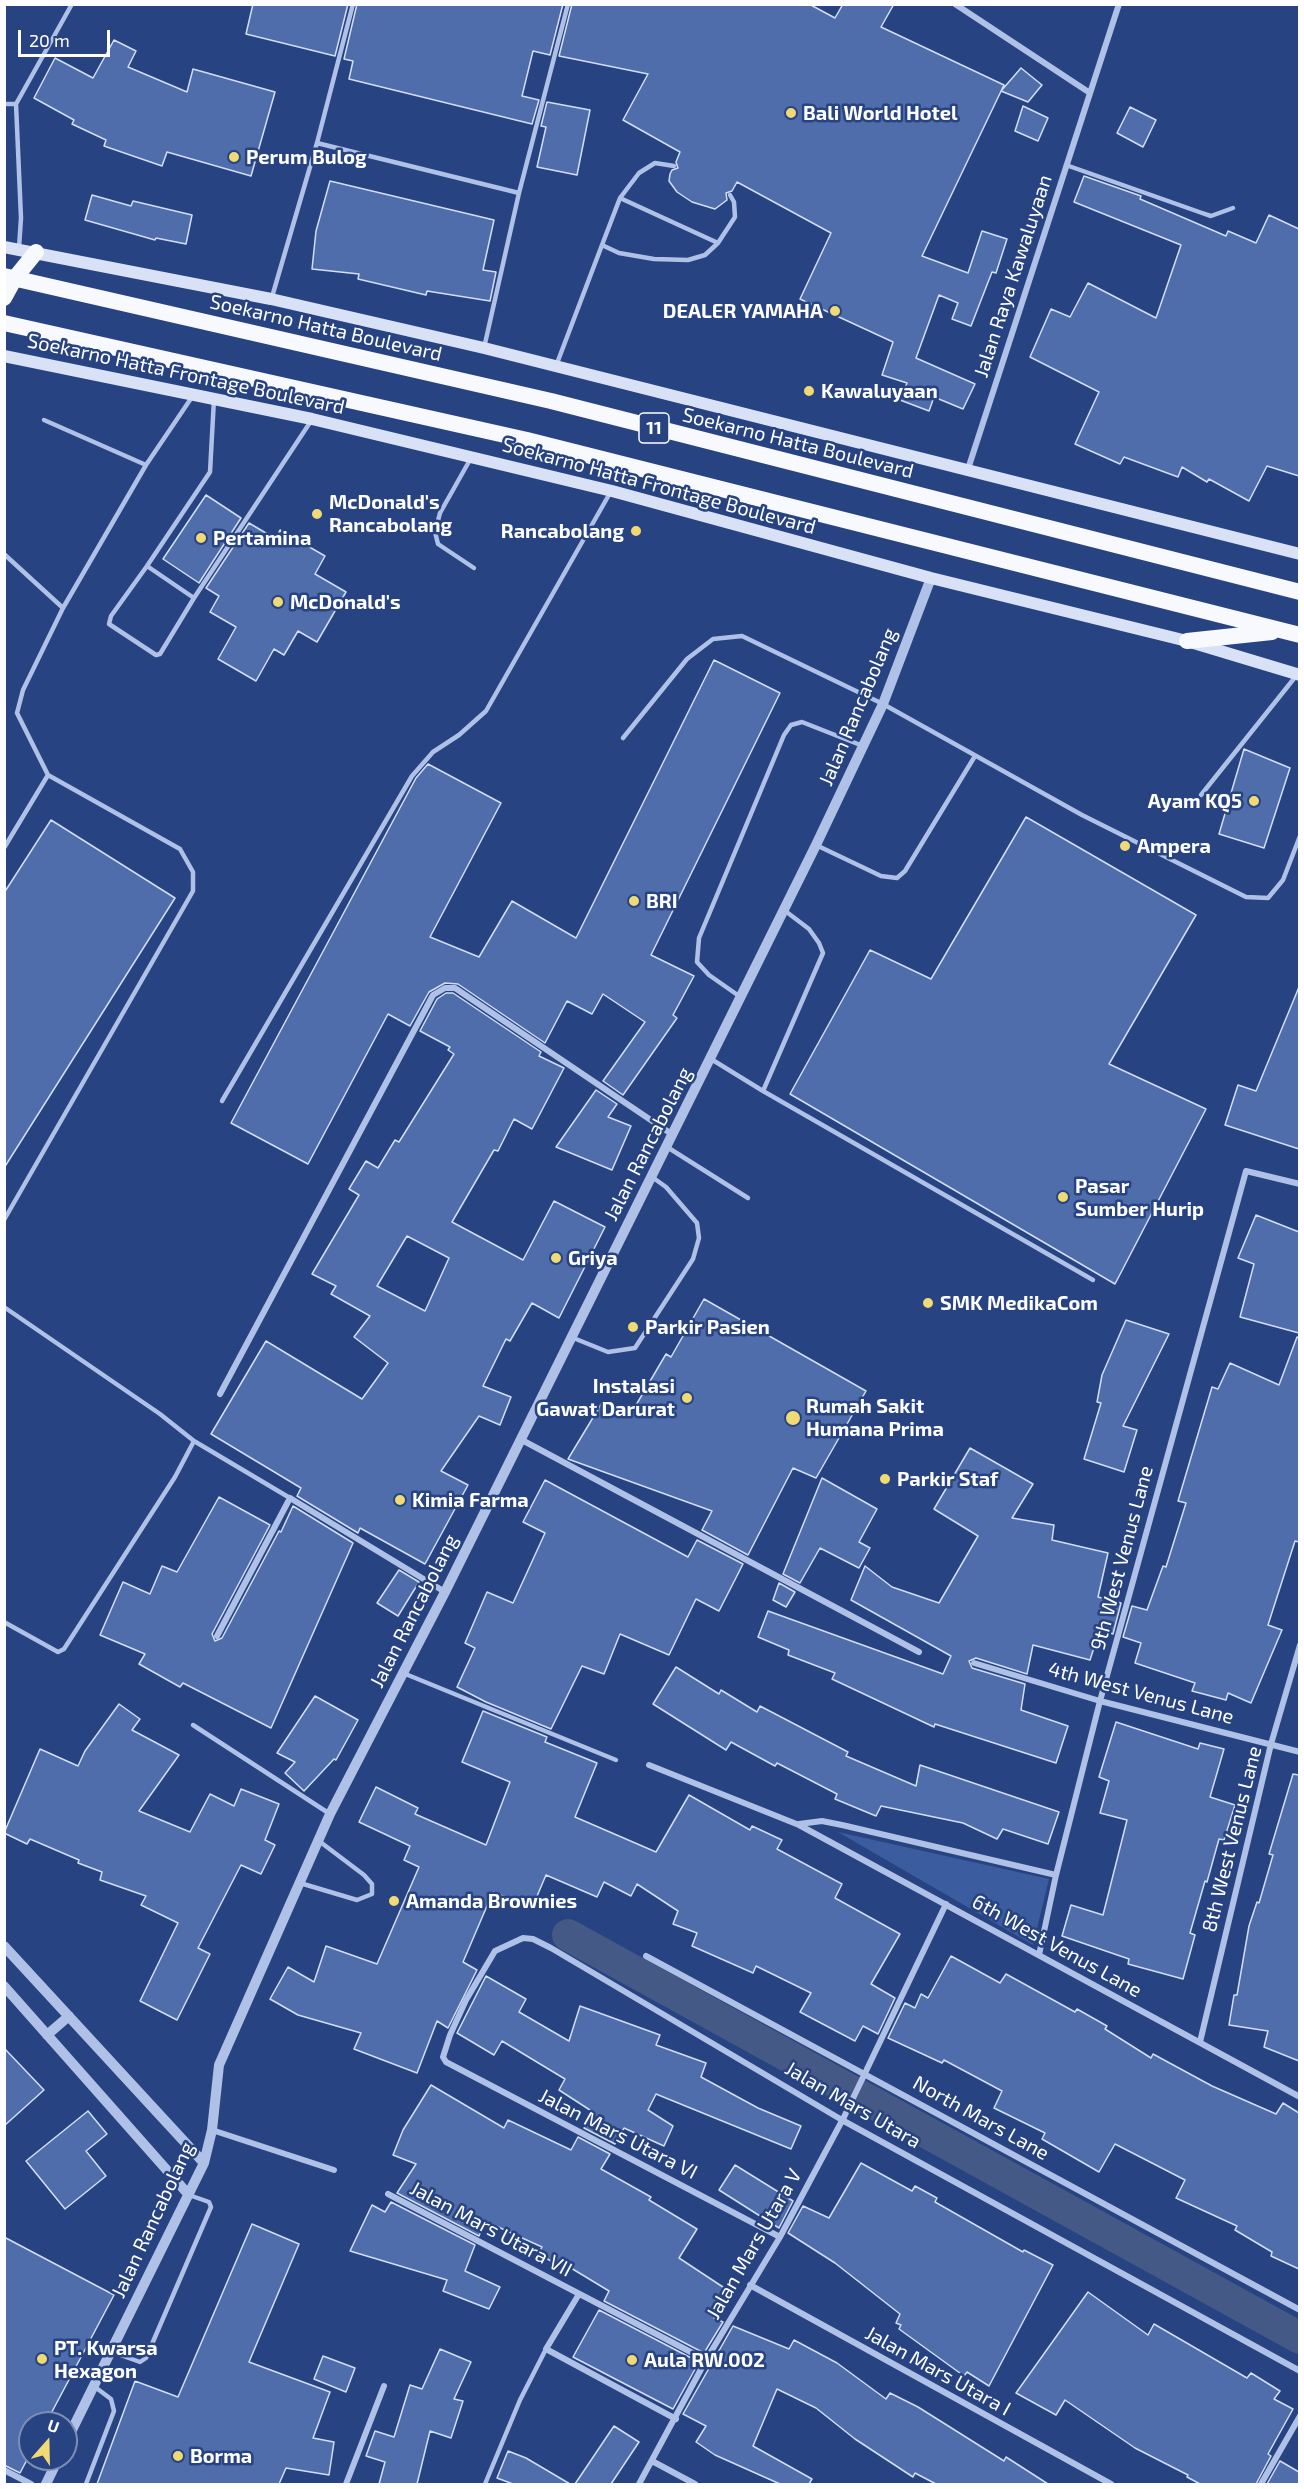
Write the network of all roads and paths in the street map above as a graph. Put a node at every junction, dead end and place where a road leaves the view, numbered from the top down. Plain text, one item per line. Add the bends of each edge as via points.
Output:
1 (72, 4) edge
2 (353, 4) edge
3 (568, 4) edge
4 (955, 4) edge
5 (1119, 4) edge
6 (1090, 93) junction
7 (4, 104) edge
8 (16, 104) junction
9 (317, 143) junction
10 (1066, 165) junction
11 (674, 166) dead end
12 (519, 193) junction
13 (730, 195) dead end
14 (620, 198) junction
15 (1233, 208) dead end
16 (718, 243) junction
17 (602, 244) junction
18 (4, 247) edge
19 (19, 249) junction
20 (36, 252) junction
21 (10, 277) edge
22 (4, 298) edge
23 (271, 299) junction
24 (6, 320) edge
25 (484, 348) junction
26 (4, 356) edge
27 (556, 366) junction
28 (195, 393) junction
29 (214, 398) junction
30 (312, 419) junction
31 (44, 420) dead end
32 (471, 458) junction
33 (146, 465) junction
34 (968, 469) junction
35 (612, 491) junction
36 (4, 554) edge
37 (1299, 554) edge
38 (147, 566) junction
39 (474, 568) dead end
40 (931, 578) junction
41 (1299, 592) edge
42 (194, 598) junction
43 (63, 608) junction
44 (1282, 630) junction
45 (1299, 635) edge
46 (1187, 641) junction
47 (1299, 674) edge
48 (883, 704) junction
49 (623, 738) dead end
50 (863, 746) junction
51 (975, 756) junction
52 (48, 775) junction
53 (1201, 795) dead end
54 (1299, 836) edge
55 (816, 845) junction
56 (4, 848) edge
57 (784, 910) junction
58 (741, 997) junction
59 (711, 1059) junction
60 (763, 1091) junction
61 (222, 1101) dead end
62 (673, 1135) junction
63 (667, 1147) junction
64 (652, 1177) junction
65 (1299, 1184) edge
66 (748, 1198) dead end
67 (4, 1220) edge
68 (1093, 1281) dead end
69 (4, 1307) edge
70 (571, 1337) junction
71 (220, 1394) dead end
72 (520, 1439) junction
73 (194, 1441) junction
74 (290, 1498) junction
75 (445, 1592) junction
76 (4, 1622) edge
77 (217, 1636) dead end
78 (1299, 1645) edge
79 (919, 1652) dead end
80 (974, 1663) dead end
81 (403, 1673) junction
82 (1100, 1701) junction
83 (193, 1725) dead end
84 (1271, 1744) junction
85 (1299, 1752) edge
86 (616, 1760) dead end
87 (649, 1765) dead end
88 (330, 1814) junction
89 (799, 1825) junction
90 (318, 1841) junction
91 (1056, 1875) junction
92 (300, 1883) junction
93 (946, 1904) junction
94 (4, 1946) edge
95 (1039, 1955) junction
96 (646, 1956) dead end
97 (4, 1986) edge
98 (69, 2016) junction
99 (47, 2035) junction
100 (1200, 2042) junction
101 (443, 2057) joint
102 (865, 2073) junction
103 (1299, 2097) edge
104 (844, 2117) junction
105 (212, 2130) junction
106 (204, 2163) junction
107 (334, 2170) dead end
108 (188, 2194) junction
109 (388, 2194) dead end
110 (780, 2237) junction
111 (750, 2285) junction
112 (579, 2294) junction
113 (1299, 2310) edge
114 (546, 2349) junction
115 (109, 2351) junction
116 (706, 2360) junction
117 (1299, 2371) edge
118 (384, 2385) dead end
119 (92, 2386) junction
120 (78, 2416) edge
121 (1299, 2416) edge
122 (676, 2419) junction
123 (652, 2461) junction
124 (4, 2470) edge
125 (1102, 2483) edge
126 (31, 2484) edge
127 (86, 2484) edge
128 (346, 2484) edge
129 (485, 2484) edge
130 (639, 2484) edge
131 (695, 2484) edge
132 (1111, 2484) edge
133 (1261, 2484) edge

1 - 8 lane
2 - 9 lane
3 - 12 lane
4 - 6 street
5 - 6 street, Jalan Raya Kawaluyaan
6 - 10 street, Jalan Raya Kawaluyaan
7 - 8 lane
8 - 19 lane
9 - 12 lane
9 - 23 lane
10 - 15 lane via 1212,216
10 - 34 street, Jalan Raya Kawaluyaan
11 - 14 lane via 656,163 639,173
12 - 25 lane
13 - 16 lane via 735,217
14 - 16 lane
14 - 17 lane
16 - 17 lane via 705,255 688,260 654,259
17 - 27 lane
18 - 19 main road
19 - 20 main road
20 - 21 highway
20 - 23 main road
21 - 22 highway
21 - 41 highway, Soekarno Hatta Boulevard / 11 via 551,401
23 - 25 main road
24 - 44 highway, 11 via 527,440
25 - 27 main road
26 - 28 main road, Soekarno Hatta Frontage Boulevard
27 - 34 main road
28 - 29 main road, Soekarno Hatta Frontage Boulevard
28 - 33 lane
29 - 30 main road, Soekarno Hatta Frontage Boulevard
29 - 38 lane via 210,472
30 - 32 main road, Soekarno Hatta Frontage Boulevard
30 - 42 lane
31 - 33 lane
32 - 35 main road, Soekarno Hatta Frontage Boulevard
32 - 39 lane via 440,513 435,532 438,544
33 - 43 lane
34 - 37 main road
35 - 40 main road, Soekarno Hatta Frontage Boulevard
35 - 61 lane via 486,711 432,753 412,776
36 - 43 lane
38 - 42 lane
38 - 42 lane via 109,624 156,656
40 - 46 main road, Soekarno Hatta Frontage Boulevard
40 - 48 street, Jalan Rancabolang
43 - 52 lane via 23,690 17,713
44 - 45 highway, 11
44 - 46 highway
46 - 47 main road, Soekarno Hatta Frontage Boulevard
47 - 53 lane
48 - 49 lane via 742,636 729,635 713,639 687,658
48 - 50 street, Jalan Rancabolang
48 - 51 lane
50 - 55 street, Jalan Rancabolang
50 - 58 lane via 802,722 791,725 784,735 699,938 697,962
51 - 54 lane via 1246,897 1268,898 1283,880
51 - 55 lane via 906,871 897,878 881,876
52 - 56 lane
52 - 67 lane via 180,849 194,872 193,891
55 - 57 street, Jalan Rancabolang
57 - 58 street, Jalan Rancabolang
57 - 60 lane via 809,929 822,953
58 - 59 street, Jalan Rancabolang
59 - 60 lane
59 - 62 street, Jalan Rancabolang
60 - 68 lane
62 - 63 street, Jalan Rancabolang
62 - 71 street via 455,988 432,995
63 - 64 street, Jalan Rancabolang
63 - 66 lane
64 - 70 street, Jalan Rancabolang
64 - 70 lane via 698,1223 699,1238 693,1259 635,1348 608,1352
65 - 82 street, 9th West Venus Lane via 1246,1171
69 - 73 lane
70 - 72 street, Jalan Rancabolang
72 - 75 street, Jalan Rancabolang
72 - 79 street
73 - 74 lane
73 - 76 lane via 64,1649 58,1652
74 - 75 street
74 - 77 street
75 - 81 street, Jalan Rancabolang
78 - 84 street, 8th West Venus Lane
80 - 82 street, 4th West Venus Lane
81 - 86 lane
81 - 88 street, Jalan Rancabolang
82 - 84 street, 4th West Venus Lane
82 - 91 street, 9th West Venus Lane
83 - 88 lane
84 - 85 street, 4th West Venus Lane
84 - 100 street, 8th West Venus Lane
87 - 89 street, 6th West Venus Lane
88 - 90 street, Jalan Rancabolang
89 - 91 street, 6th West Venus Lane via 822,1821
89 - 93 street, 6th West Venus Lane
90 - 92 street, Jalan Rancabolang
90 - 92 lane via 364,1875 372,1884 372,1894 357,1900
91 - 95 street, 9th West Venus Lane
92 - 105 street, Jalan Rancabolang via 219,2065
93 - 95 street, 6th West Venus Lane
93 - 102 street, Jalan Mars Utara V
94 - 98 street
95 - 100 street, 6th West Venus Lane
96 - 102 street, North Mars Lane
97 - 99 street
98 - 99 street
98 - 106 street
99 - 108 street
100 - 103 street, 6th West Venus Lane
101 - 104 street, Jalan Mars Utara via 466,2000 495,1951 510,1942 533,1939
101 - 110 street, Jalan Mars Utara VI via 451,2066
102 - 104 street, Jalan Mars Utara V
102 - 113 street, North Mars Lane
104 - 110 street, Jalan Mars Utara V
104 - 117 street, Jalan Mars Utara
105 - 106 street, Jalan Rancabolang
105 - 107 street
106 - 108 street, Jalan Rancabolang
108 - 115 street, Jalan Rancabolang
108 - 115 lane via 212,2207 146,2358 140,2362
109 - 112 street, Jalan Mars Utara VII
110 - 111 street, Jalan Mars Utara V
111 - 116 street, Jalan Mars Utara V
111 - 125 street, Jalan Mars Utara I
112 - 114 street, Jalan Mars Utara VII
112 - 116 street, Jalan Mars Utara VII
114 - 122 street
114 - 129 lane
115 - 119 street, Jalan Rancabolang
116 - 122 street, Jalan Mars Utara V
118 - 128 street
119 - 120 street, Jalan Rancabolang
119 - 127 lane via 111,2400 114,2411
121 - 133 street
122 - 123 street, Jalan Mars Utara V
123 - 130 street, Jalan Mars Utara V
123 - 131 street
124 - 126 street
125 - 132 street, Jalan Mars Utara I

